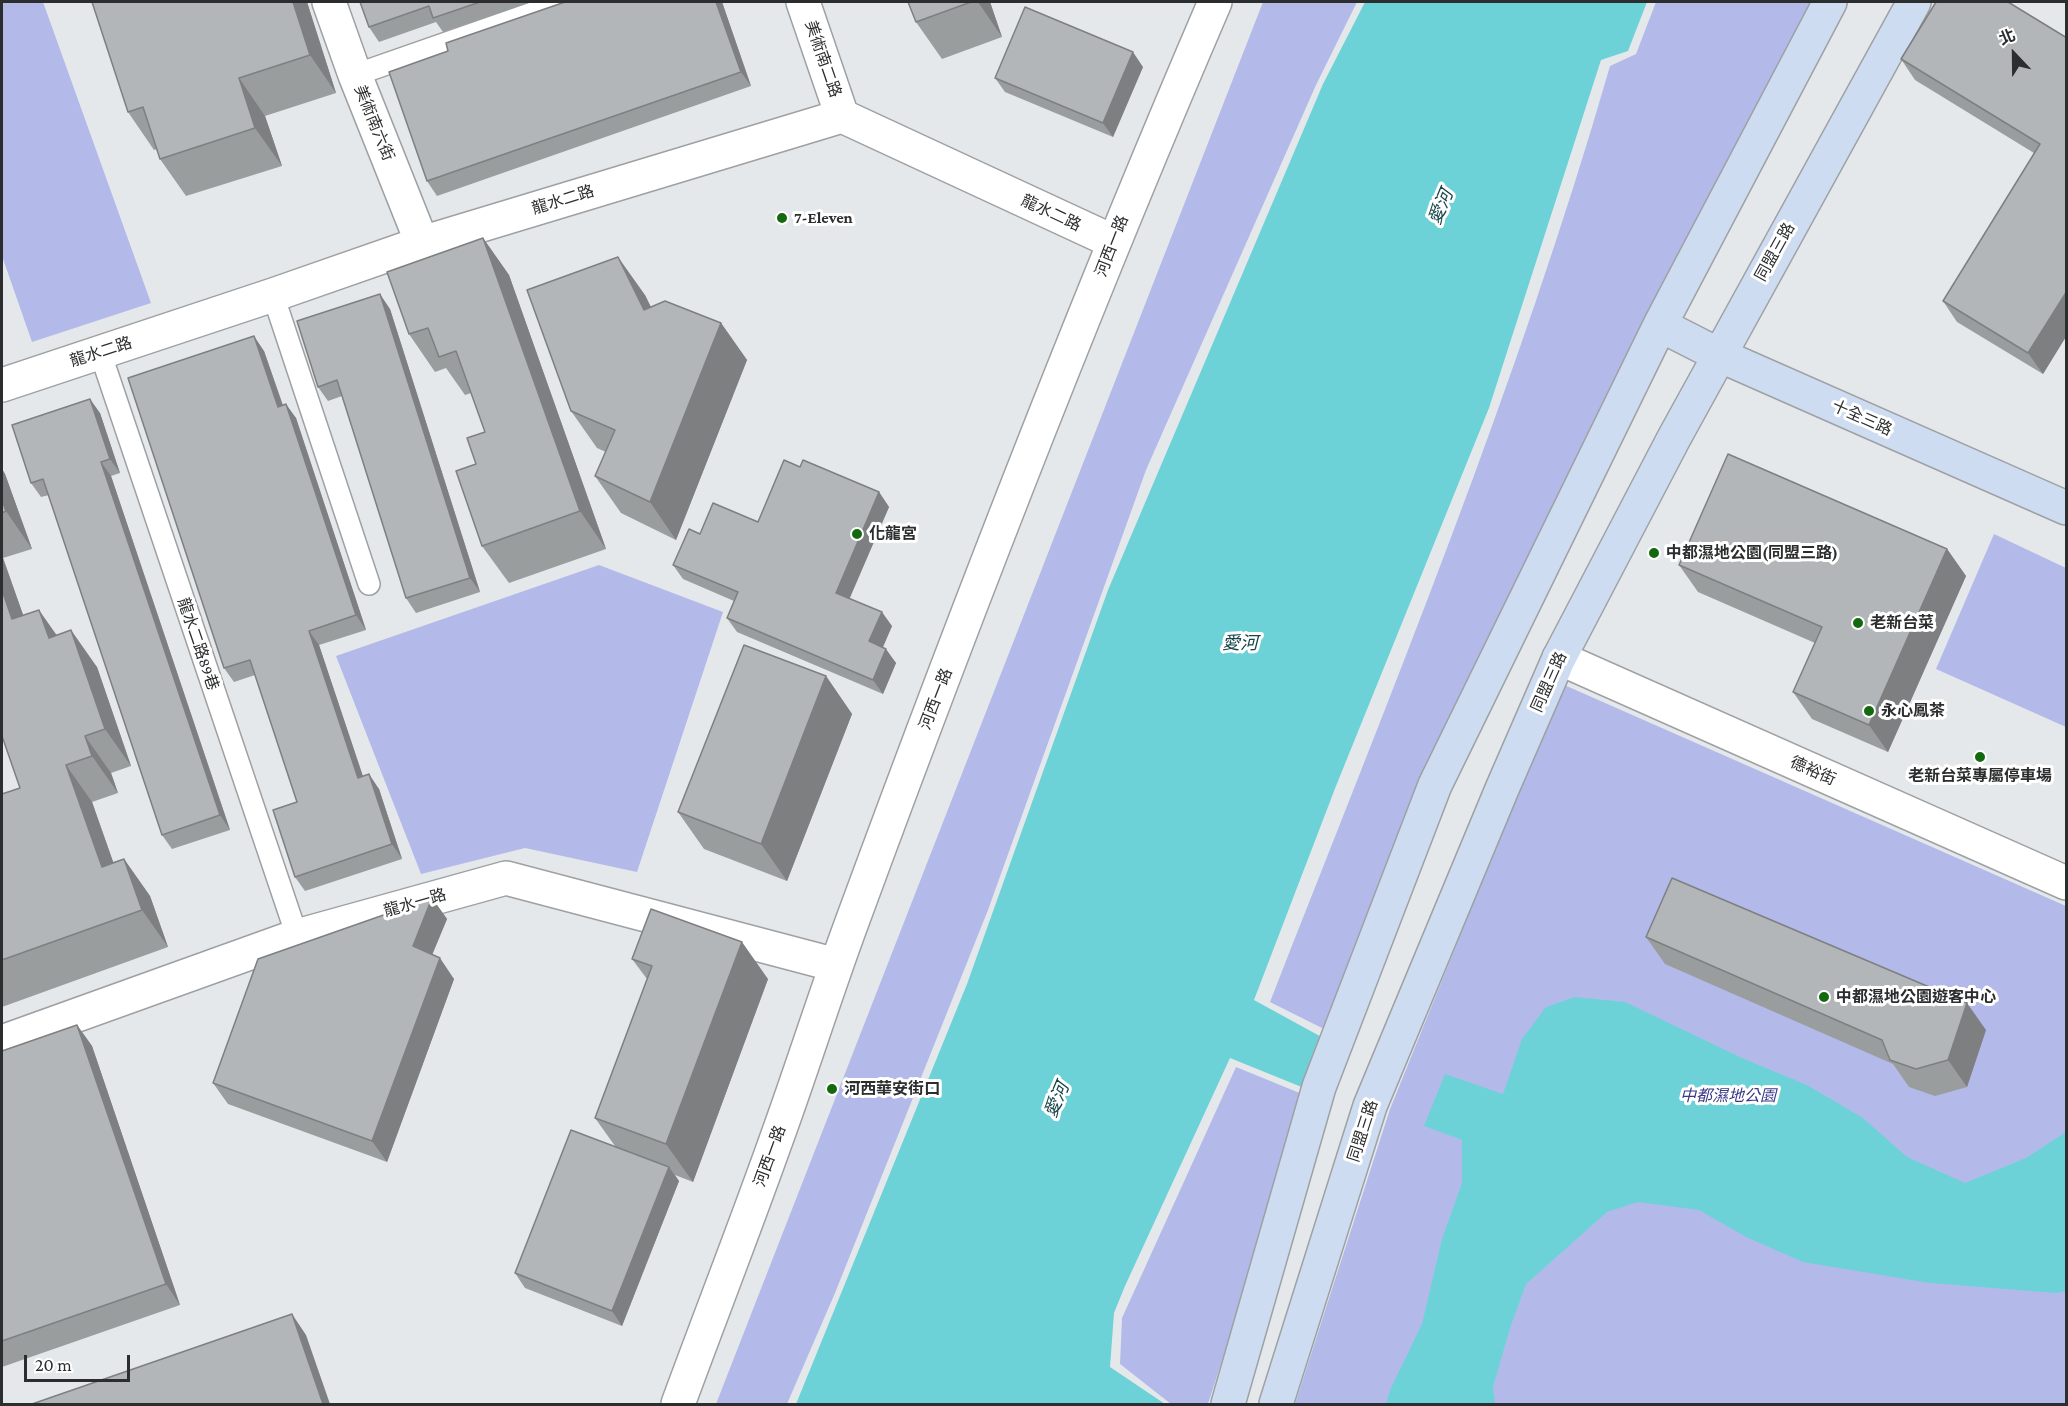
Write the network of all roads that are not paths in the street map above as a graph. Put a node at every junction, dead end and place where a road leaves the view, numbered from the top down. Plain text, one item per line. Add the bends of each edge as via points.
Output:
1 (329, 2) edge
2 (564, 2) edge
3 (803, 2) edge
4 (1215, 2) edge
5 (1830, 2) edge
6 (1914, 2) edge
7 (355, 75) junction
8 (842, 116) junction
9 (1114, 242) junction
10 (422, 243) junction
11 (273, 295) junction
12 (1660, 325) junction
13 (100, 352) junction
14 (1719, 355) junction
15 (2, 385) edge
16 (2067, 508) edge
17 (369, 585) dead end
18 (1559, 658) junction
19 (2067, 883) edge
20 (297, 936) junction
21 (836, 965) junction
22 (2, 1042) edge
23 (678, 1404) edge
24 (1228, 1404) edge
25 (1276, 1404) edge

1 - 7 street, 美術南六街
2 - 7 lane
3 - 8 street, 美術南二路
4 - 9 street, 河西一路
5 - 12 street
6 - 14 street, 同盟三路
7 - 10 street, 美術南六街
8 - 9 street, 龍水二路
8 - 10 street, 龍水二路
9 - 21 street, 河西一路
10 - 11 street, 龍水二路
11 - 13 street, 龍水二路
11 - 17 lane
12 - 14 street, 十全三路
12 - 24 street via 1435,785 1319,1087
13 - 15 street, 龍水二路
13 - 20 lane, 龍水二路89巷
14 - 16 street, 十全三路
14 - 18 street, 同盟三路
18 - 19 street, 德裕街
18 - 25 street, 同盟三路 via 1370,1106
20 - 21 street, 龍水一路 via 506,878
20 - 22 street, 龍水一路
21 - 23 street, 河西一路 via 776,1141

